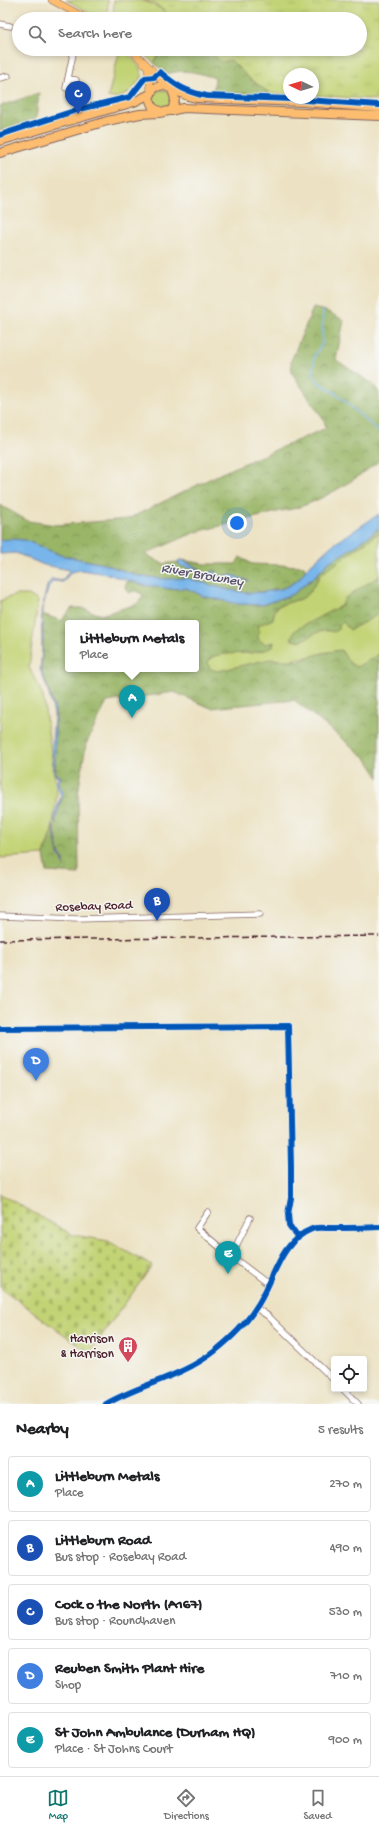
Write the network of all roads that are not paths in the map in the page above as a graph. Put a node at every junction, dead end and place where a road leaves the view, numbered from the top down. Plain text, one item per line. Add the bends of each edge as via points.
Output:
1 (52, 0) edge
2 (74, 12) edge
3 (5, 25) edge
4 (2, 31) dead end
5 (73, 56) edge
6 (137, 56) edge
7 (148, 68) junction
8 (8, 76) dead end
9 (0, 78) edge
10 (68, 79) junction
11 (76, 80) dead end
12 (169, 87) junction
13 (66, 88) dead end
14 (150, 93) junction
15 (379, 108) edge
16 (168, 112) junction
17 (379, 116) edge
18 (0, 141) edge
19 (0, 153) edge
20 (260, 914) dead end
21 (0, 916) edge
22 (0, 1028) edge
23 (208, 1212) dead end
24 (250, 1218) dead end
25 (379, 1228) edge
26 (298, 1238) junction
27 (231, 1256) junction
28 (268, 1284) junction
29 (256, 1308) junction
30 (331, 1377) edge
31 (346, 1392) edge
32 (106, 1404) edge
33 (358, 1404) edge

1 - 2 main road
3 - 4 street
5 - 10 street
6 - 7 main road
7 - 12 main road
7 - 14 main road
8 - 9 street
10 - 11 street
10 - 13 street
12 - 14 highway via 157,86
12 - 15 highway via 197,98
12 - 16 highway via 175,99
14 - 16 highway via 149,101 153,108
14 - 18 highway via 134,102
16 - 17 highway via 192,107
16 - 19 highway via 140,114 107,121
20 - 21 street, Rosebay Road via 78,919
22 - 26 street via 288,1026 291,1167 288,1214 289,1225
23 - 27 street via 197,1228
24 - 27 street
25 - 26 street via 313,1229
26 - 28 street via 287,1248
27 - 28 street
28 - 29 street
29 - 30 street via 268,1316
29 - 32 street via 241,1327 215,1351 185,1370
31 - 33 street

